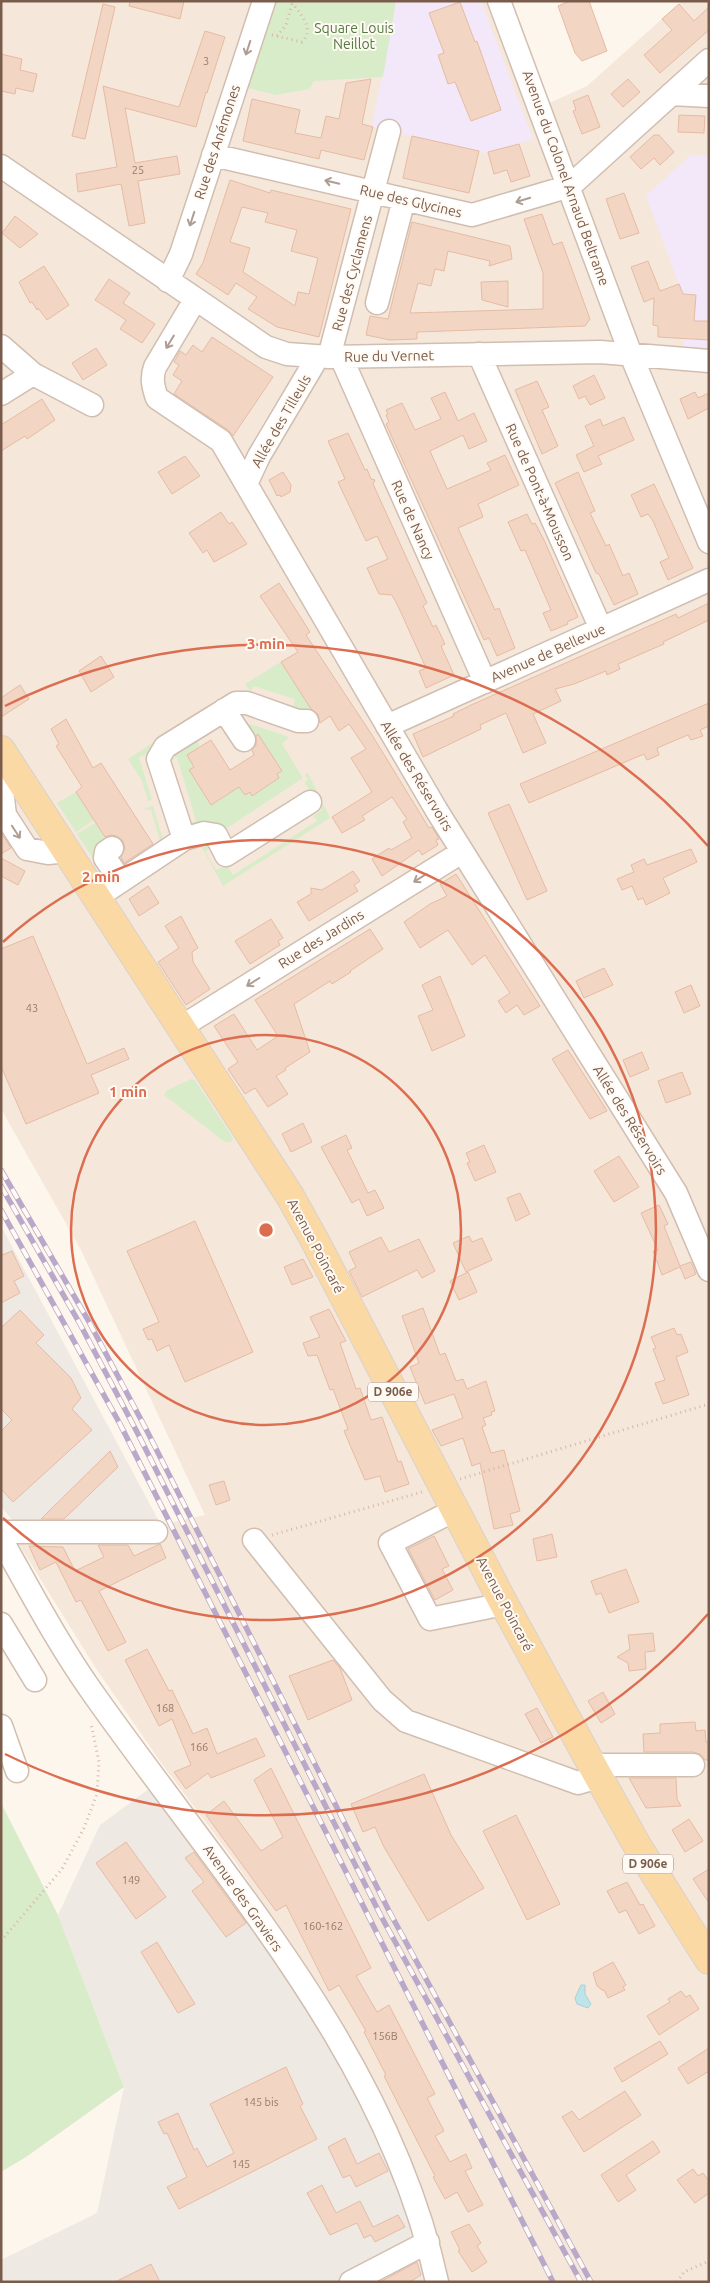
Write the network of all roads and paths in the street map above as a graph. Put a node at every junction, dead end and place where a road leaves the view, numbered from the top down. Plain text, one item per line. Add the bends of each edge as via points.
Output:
1 (264, 1) edge
2 (499, 1) edge
3 (292, 2) edge
4 (254, 31) junction
5 (277, 36) junction
6 (709, 60) edge
7 (671, 94) junction
8 (709, 96) edge
9 (390, 131) dead end
10 (213, 155) junction
11 (1, 166) edge
12 (570, 186) junction
13 (373, 192) junction
14 (404, 199) junction
15 (168, 281) junction
16 (195, 300) junction
17 (377, 303) dead end
18 (1, 346) edge
19 (479, 354) junction
20 (631, 355) junction
21 (328, 357) junction
22 (709, 361) edge
23 (33, 374) junction
24 (1, 394) edge
25 (92, 405) dead end
26 (246, 484) junction
27 (709, 542) edge
28 (709, 580) edge
29 (601, 629) junction
30 (484, 682) junction
31 (224, 710) junction
32 (307, 721) dead end
33 (387, 726) junction
34 (244, 740) dead end
35 (1, 750) edge
36 (310, 802) dead end
37 (184, 839) junction
38 (112, 848) dead end
39 (462, 852) junction
40 (120, 881) junction
41 (97, 897) junction
42 (181, 1027) junction
43 (709, 1270) edge
44 (709, 1404) edge
45 (449, 1499) junction
46 (1, 1532) edge
47 (156, 1532) dead end
48 (1, 1539) edge
49 (254, 1540) joint
50 (7, 1563) edge
51 (504, 1604) junction
52 (1, 1624) edge
53 (35, 1680) dead end
54 (94, 1696) junction
55 (1, 1726) edge
56 (692, 1765) dead end
57 (17, 1771) dead end
58 (595, 1771) junction
59 (1, 1941) edge
60 (709, 1960) edge
61 (428, 2242) junction
62 (709, 2261) edge
63 (351, 2282) edge
64 (437, 2282) edge
65 (677, 2282) edge

1 - 4 street, Rue des Anémones
2 - 12 street, Avenue du Colonel Arnaud Beltrame
3 - 5 path via 286,25
3 - 5 path via 308,28 306,38 302,42
4 - 5 path
4 -> 10 street, Rue des Anémones
6 - 7 street, Rue des Glycines
7 - 8 street
7 - 12 street, Rue des Glycines
9 - 13 street, Rue des Cyclamens
13 -> 10 street, Rue des Glycines
10 -> 15 street, Rue des Anémones via 181,254
11 - 15 street, Rue du Vernet
12 -> 14 street, Rue des Glycines via 472,215
12 - 20 street, Avenue du Colonel Arnaud Beltrame
13 - 14 street, Rue des Glycines
13 - 21 street, Rue des Cyclamens
14 - 17 street
15 - 16 street, Rue du Vernet
16 - 21 street, Rue du Vernet via 266,347 287,354
16 -> 26 street, Allée des Réservoirs via 155,367 153,387 157,398 221,441
18 - 23 street
19 - 20 street, Rue du Vernet via 600,352
19 - 21 street, Rue du Vernet
19 - 29 street, Rue de Pont-à-Mousson
20 - 22 street, Rue du Vernet
20 - 27 street
21 - 26 street, Allée des Tilleuls via 313,366 259,456
21 - 30 street, Rue de Nancy
23 - 24 street
23 - 25 street
26 - 33 street, Allée des Réservoirs
28 - 29 street, Avenue de Bellevue
29 - 30 street, Avenue de Bellevue
30 - 33 street, Avenue de Bellevue
31 - 32 street via 236,702 247,703 298,721
31 - 34 street
31 - 37 street via 165,747 158,759
33 - 39 street, Allée des Réservoirs
35 - 41 main road, Avenue Poincaré / D 906e
36 - 37 street via 226,855 216,835 204,833
37 - 40 street
38 - 40 street via 106,852 105,858
39 -> 42 street, Rue des Jardins
39 - 43 street, Allée des Réservoirs via 676,1193
40 - 41 street
41 - 42 main road, Avenue Poincaré / D 906e
42 - 45 main road, Avenue Poincaré / D 906e via 310,1231
44 - 45 path via 456,1480
45 - 49 path via 428,1490
45 - 51 main road, Avenue Poincaré / D 906e
45 - 51 street via 390,1543 430,1619
46 - 47 street
48 - 50 street, Avenue des Graviers
49 - 58 street via 382,1700 406,1721 578,1783
50 - 54 street, Avenue des Graviers
51 - 58 main road, Avenue Poincaré / D 906e
52 - 53 street
54 - 59 path via 90,1718 99,1762 97,1794 84,1828 62,1869
54 - 61 street, Avenue des Graviers via 259,1918 333,2033 376,2110 412,2193
55 - 57 street
56 - 58 street
58 - 60 main road, D 906e
61 - 63 street
61 - 64 street, Avenue des Graviers
62 - 65 path via 684,2272

